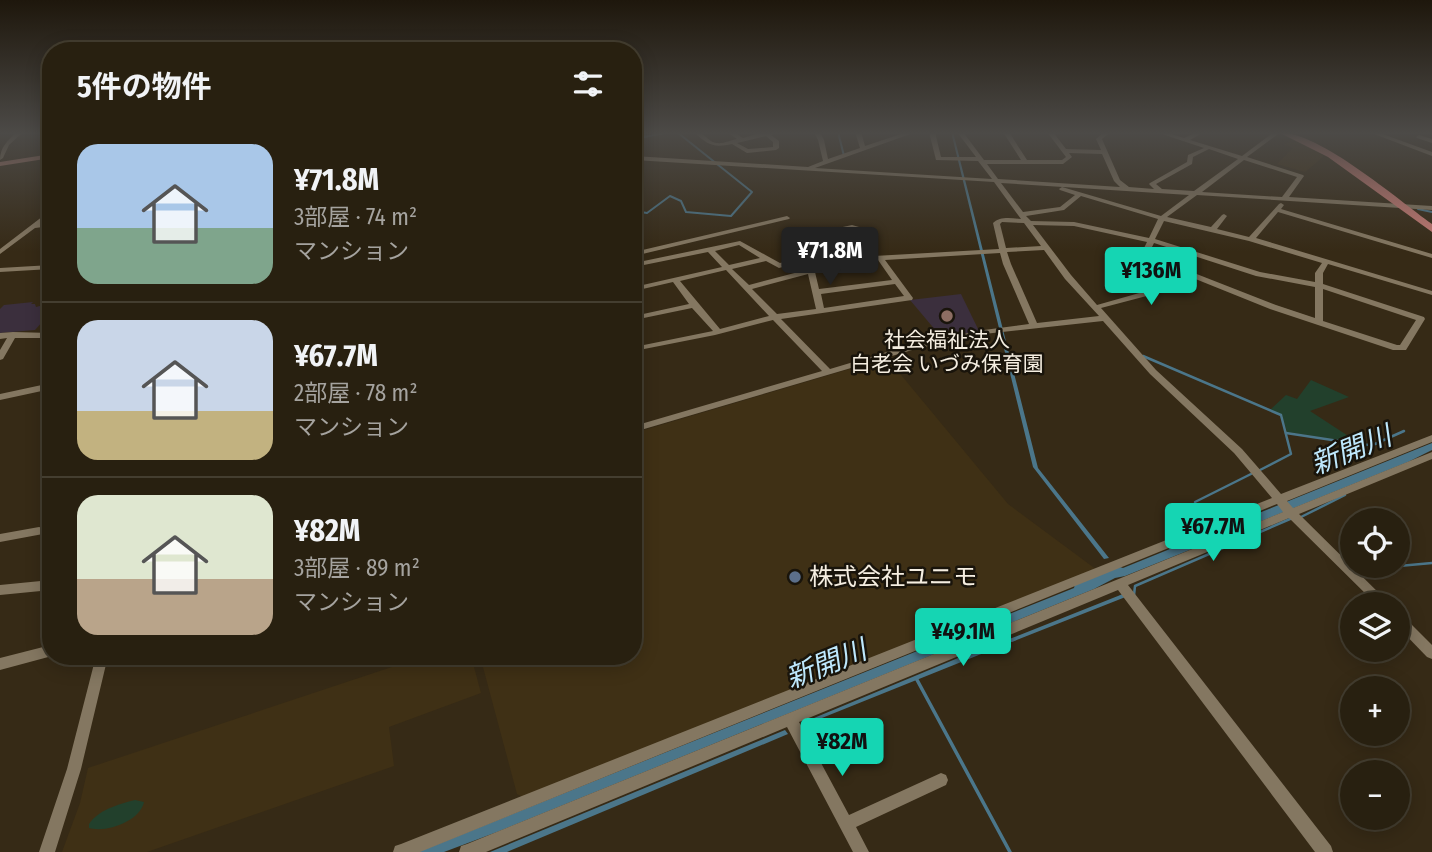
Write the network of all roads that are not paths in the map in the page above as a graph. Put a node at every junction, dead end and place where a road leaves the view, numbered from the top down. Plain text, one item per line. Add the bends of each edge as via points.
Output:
1 (851, 172) edge
2 (990, 172) edge
3 (1113, 172) edge
4 (1174, 172) edge
5 (1225, 172) edge
6 (1286, 172) edge
7 (1354, 172) edge
8 (996, 180) junction
9 (1051, 184) junction
10 (1128, 189) junction
11 (1161, 191) junction
12 (1196, 193) junction
13 (1080, 194) junction
14 (1281, 204) junction
15 (1402, 206) junction
16 (1432, 208) edge
17 (788, 218) dead end
18 (1163, 218) junction
19 (1225, 218) dead end
20 (42, 219) edge
21 (1026, 219) junction
22 (42, 225) edge
23 (33, 226) junction
24 (1213, 229) junction
25 (1432, 229) edge
26 (17, 238) junction
27 (0, 239) edge
28 (1251, 239) junction
29 (792, 240) dead end
30 (1150, 240) junction
31 (863, 244) junction
32 (1047, 248) junction
33 (710, 250) junction
34 (1004, 251) junction
35 (0, 252) edge
36 (642, 252) edge
37 (1432, 256) edge
38 (766, 259) junction
39 (877, 259) junction
40 (1328, 261) junction
41 (642, 263) edge
42 (42, 268) edge
43 (729, 269) junction
44 (0, 270) edge
45 (811, 271) junction
46 (1186, 273) junction
47 (675, 280) junction
48 (898, 281) junction
49 (1318, 285) junction
50 (642, 287) edge
51 (748, 288) junction
52 (816, 292) junction
53 (1432, 293) edge
54 (694, 305) junction
55 (1097, 307) junction
56 (821, 310) junction
57 (642, 315) edge
58 (775, 317) junction
59 (1105, 318) junction
60 (1319, 322) junction
61 (1034, 327) junction
62 (718, 332) junction
63 (42, 335) edge
64 (7, 337) edge
65 (642, 347) edge
66 (0, 357) edge
67 (828, 372) junction
68 (42, 388) edge
69 (0, 397) edge
70 (642, 427) edge
71 (1432, 438) edge
72 (1432, 455) edge
73 (1283, 500) junction
74 (1290, 512) junction
75 (39, 531) dead end
76 (0, 538) edge
77 (1113, 579) junction
78 (42, 586) edge
79 (0, 590) edge
80 (1372, 592) edge
81 (1410, 631) edge
82 (42, 652) edge
83 (1432, 653) edge
84 (0, 664) edge
85 (100, 665) edge
86 (791, 720) junction
87 (941, 780) dead end
88 (846, 824) junction
89 (47, 852) edge
90 (401, 852) edge
91 (467, 852) edge
92 (861, 852) edge
93 (1325, 852) edge

1 - 8 street
2 - 8 street
3 - 10 street
4 - 11 street via 1152,184
5 - 12 street
6 - 14 street via 1301,176
7 - 15 highway
8 - 9 street
8 - 21 street
9 - 10 street
9 - 13 street
10 - 11 street
11 - 12 street
12 - 14 street
12 - 18 street
13 - 18 street
13 - 21 street via 1062,209
14 - 15 street
14 - 28 street
14 - 37 street
15 - 16 street
15 - 25 highway
17 - 36 street
18 - 24 street
18 - 30 street
19 - 24 street
20 - 23 street
21 - 30 street
21 - 32 street
21 - 34 street via 997,221
22 - 23 street
23 - 26 street
24 - 28 street
26 - 27 street
26 - 35 street
28 - 40 street
29 - 31 street via 852,227 869,240
30 - 46 street via 1144,256
30 - 49 street via 1259,274
31 - 38 street via 778,266
31 - 39 street
32 - 34 street
32 - 55 street
33 - 38 street via 740,243
33 - 41 street
33 - 43 street
34 - 39 street
34 - 61 street
38 - 43 street
39 - 45 street via 856,259
39 - 48 street
40 - 49 street via 1319,273
40 - 53 street
42 - 44 street
43 - 47 street
43 - 51 street
45 - 51 street
45 - 52 street
46 - 55 street via 1174,286
46 - 60 street
47 - 50 street
47 - 54 street
48 - 52 street
48 - 56 street via 909,298
49 - 60 street
49 - 60 street via 1421,319 1399,349
51 - 58 street
52 - 56 street
54 - 57 street
54 - 62 street
55 - 59 street
56 - 58 street
58 - 62 street
58 - 67 street
59 - 61 street
59 - 73 street
61 - 67 street via 917,346
62 - 65 street
63 - 64 street
64 - 66 street
67 - 70 street
68 - 69 street
71 - 73 street
72 - 74 street
73 - 74 street
73 - 77 street
74 - 77 street
74 - 80 street
75 - 76 street
77 - 86 street
77 - 90 street
77 - 93 street
78 - 79 street
81 - 83 street
82 - 84 street
85 - 89 street
86 - 88 street
86 - 91 street
87 - 88 street
88 - 92 street

